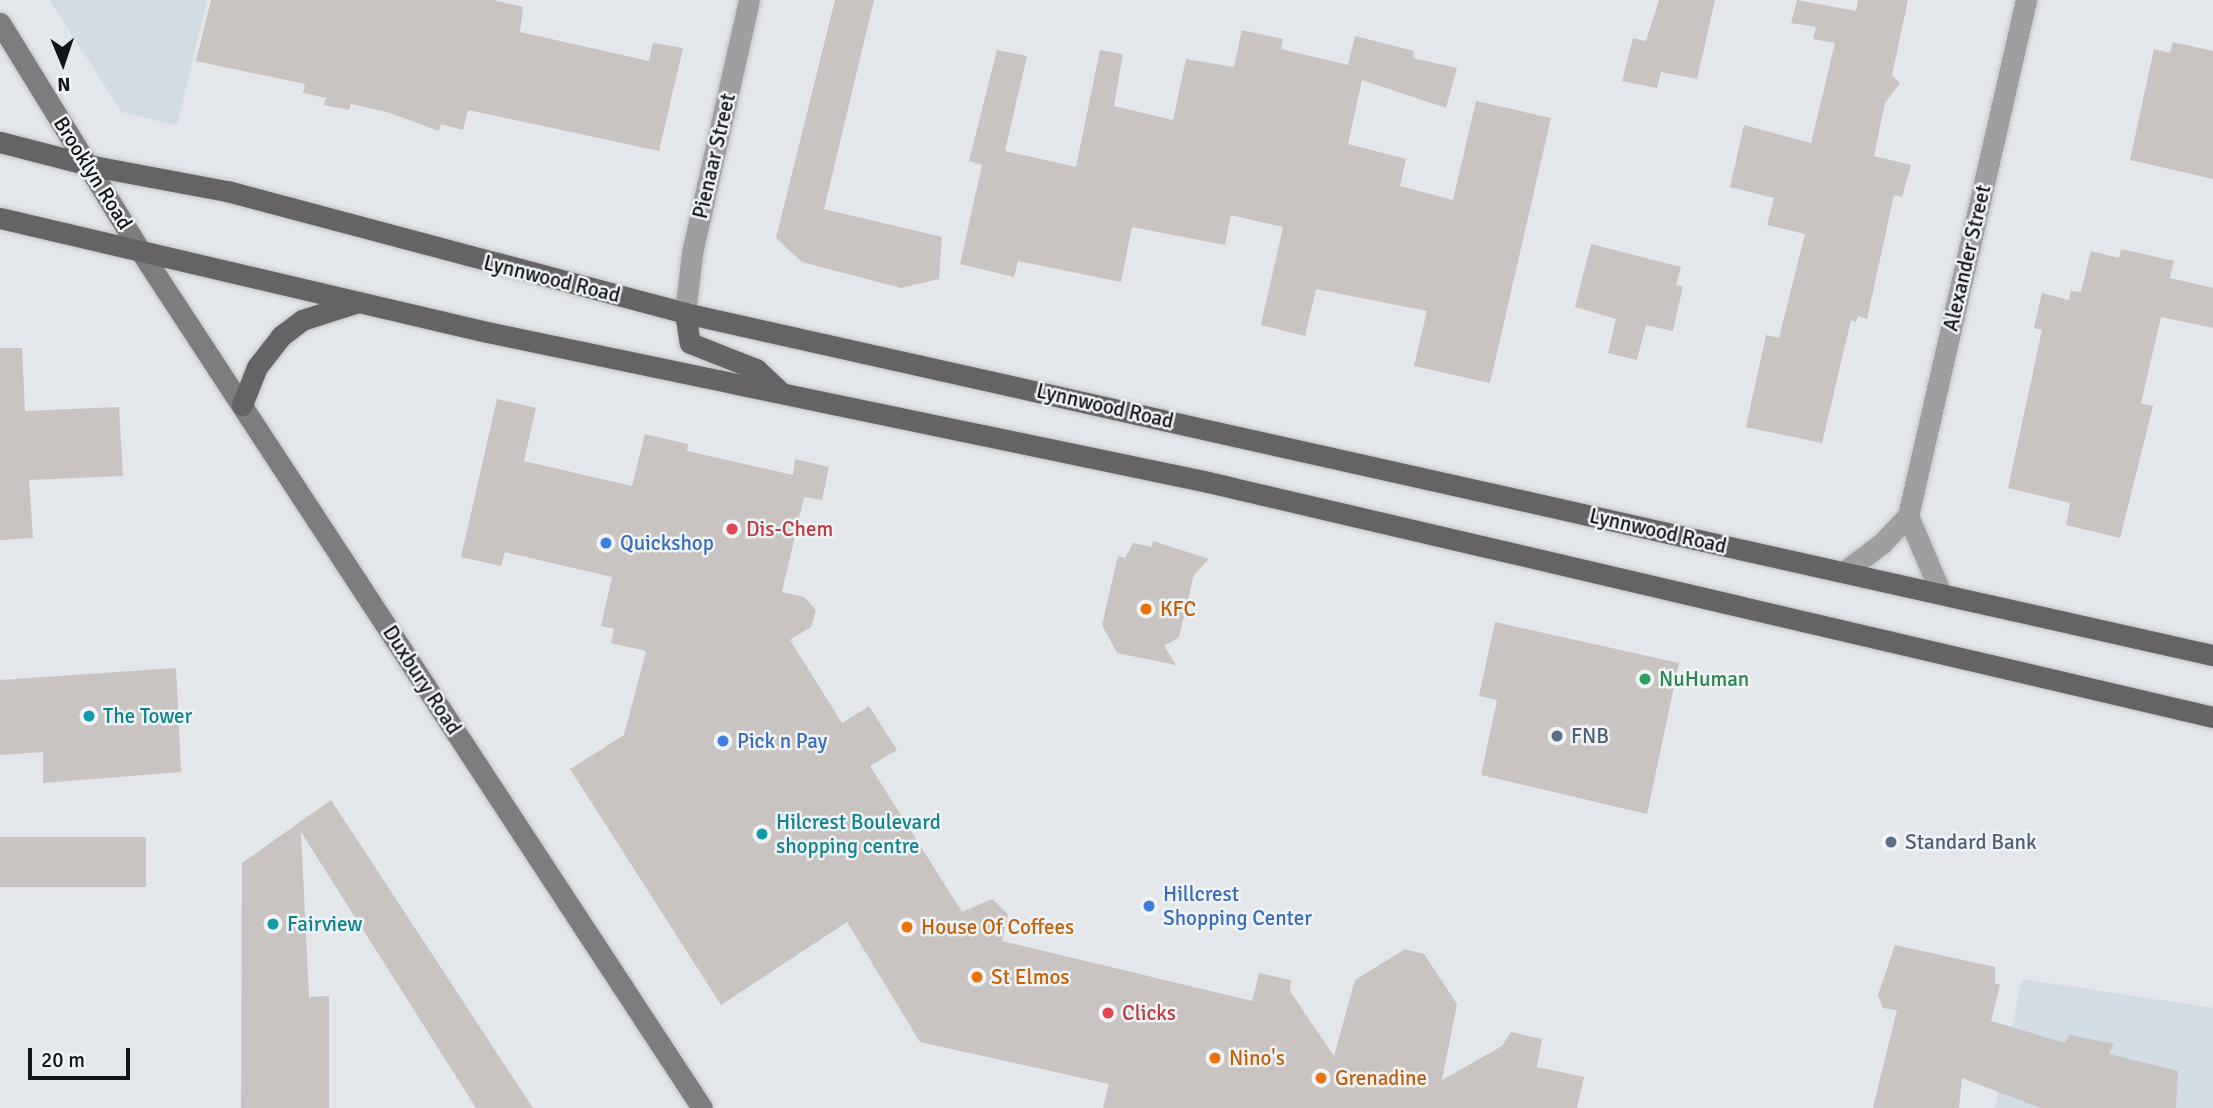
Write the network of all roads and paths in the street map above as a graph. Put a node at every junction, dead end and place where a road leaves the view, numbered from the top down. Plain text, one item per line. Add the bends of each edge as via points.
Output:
1 (749, 0) edge
2 (2026, 0) edge
3 (0, 23) edge
4 (0, 142) edge
5 (93, 166) junction
6 (0, 218) edge
7 (141, 252) junction
8 (357, 302) junction
9 (685, 313) junction
10 (781, 392) junction
11 (242, 405) junction
12 (1908, 516) junction
13 (1845, 571) junction
14 (1940, 591) junction
15 (2213, 655) edge
16 (2213, 717) edge
17 (702, 1108) edge

1 - 9 street, Pienaar Street via 692,253
2 - 12 street, Alexander Street
3 - 5 main road, Brooklyn Road
4 - 5 main road, Lynnwood Road
5 - 7 main road, Brooklyn Road
5 - 9 main road, Lynnwood Road via 227,191
6 - 7 main road
7 - 8 main road
7 - 11 main road, Duxbury Road
8 - 10 main road
8 - 11 main road via 302,320 281,336 257,367
9 - 10 main road via 691,343 756,369
9 - 13 main road, Lynnwood Road
10 - 16 main road via 1208,482
11 - 17 main road, Duxbury Road
12 - 13 street
12 - 14 street
13 - 14 main road, Lynnwood Road
14 - 15 main road, Lynnwood Road

